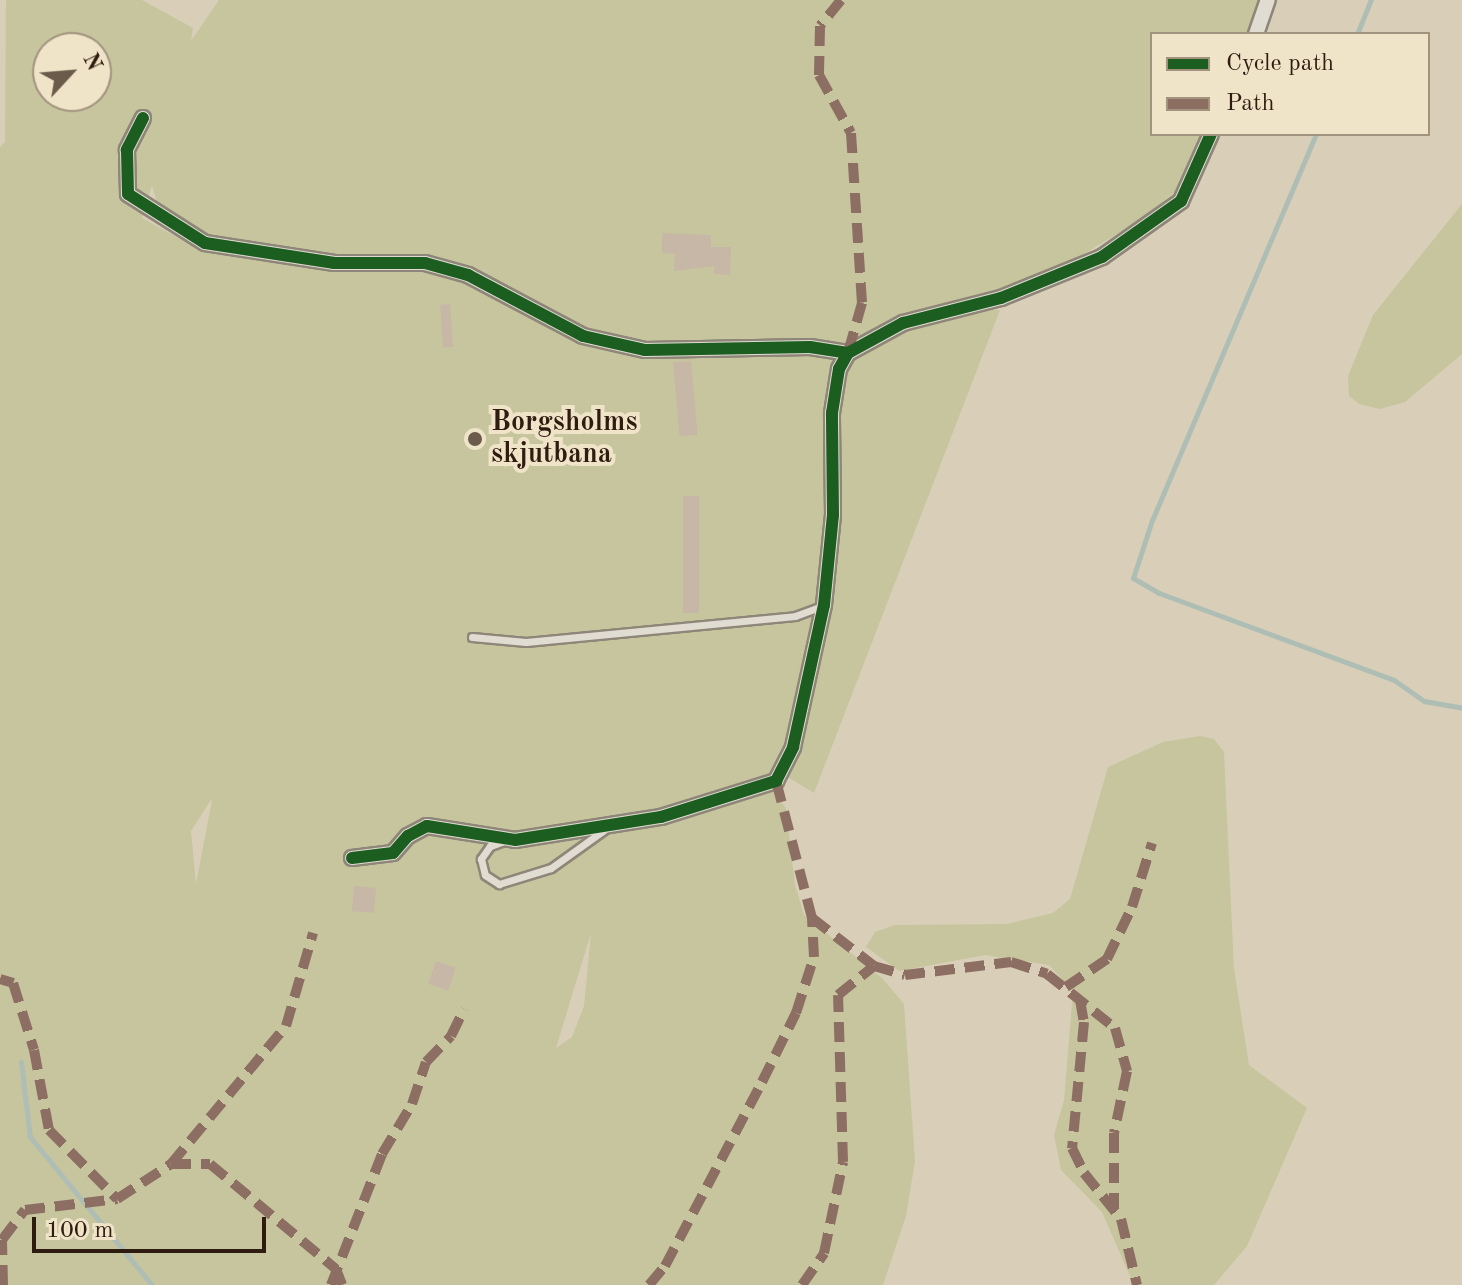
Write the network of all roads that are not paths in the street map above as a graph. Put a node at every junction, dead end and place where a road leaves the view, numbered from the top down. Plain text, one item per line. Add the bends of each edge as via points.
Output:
1 (1268, 0) edge
2 (1257, 32) edge
3 (143, 118) dead end
4 (1210, 136) edge
5 (848, 353) junction
6 (824, 605) junction
7 (472, 637) dead end
8 (613, 825) junction
9 (510, 839) junction
10 (352, 858) dead end

1 - 2 street
3 - 5 street via 127,150 128,194 205,243 334,263 425,263 468,275 583,336 645,350 810,347
4 - 5 street via 1181,201 1102,257 1001,298 903,323
5 - 6 street via 839,369 832,413 833,515
6 - 7 lane via 795,616 526,642
6 - 8 street via 793,747 776,781 711,805
8 - 9 street
8 - 9 lane via 551,868 499,884 485,875 481,859 490,846
9 - 10 street via 427,826 393,853

